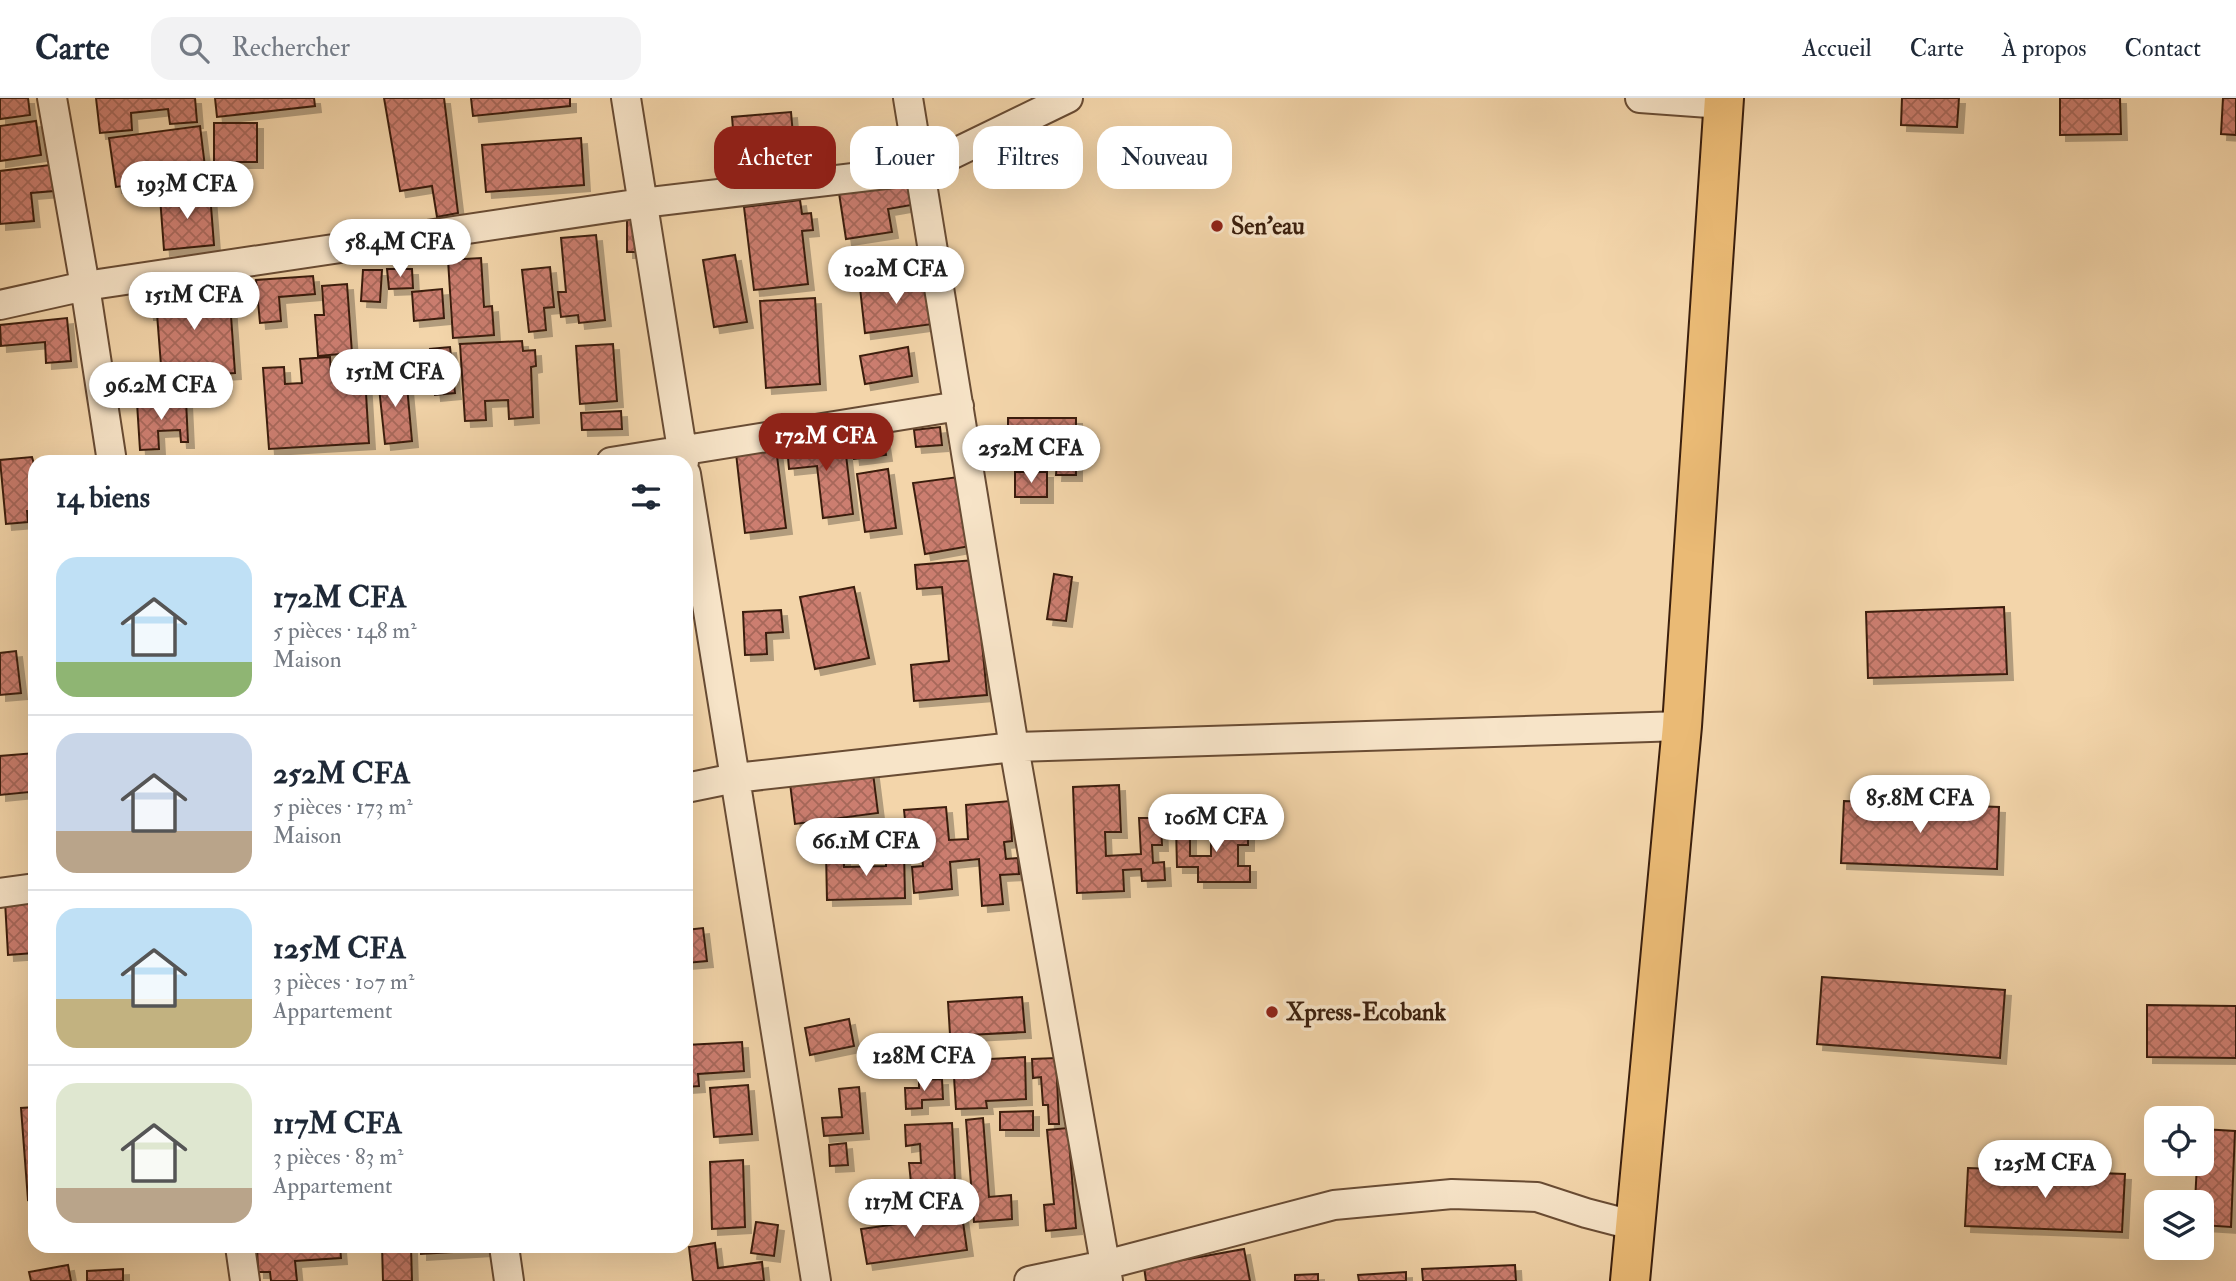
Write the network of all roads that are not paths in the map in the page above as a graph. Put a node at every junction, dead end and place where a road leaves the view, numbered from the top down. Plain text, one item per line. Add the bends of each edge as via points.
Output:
1 (52, 98) edge
2 (626, 98) edge
3 (908, 98) edge
4 (1068, 98) edge
5 (1640, 98) edge
6 (1723, 101) edge
7 (913, 126) edge
8 (959, 151) edge
9 (850, 178) edge
10 (923, 189) edge
11 (642, 203) junction
12 (85, 286) junction
13 (0, 305) edge
14 (959, 406) junction
15 (111, 455) edge
16 (683, 455) edge
17 (693, 460) edge
18 (693, 562) edge
19 (697, 607) edge
20 (1682, 726) junction
21 (1014, 747) junction
22 (735, 778) junction
23 (693, 787) edge
24 (28, 889) edge
25 (0, 893) edge
26 (1636, 1226) junction
27 (241, 1253) edge
28 (505, 1253) edge
29 (1106, 1273) edge
30 (245, 1281) edge
31 (509, 1281) edge
32 (816, 1281) edge
33 (1029, 1281) edge
34 (1630, 1281) edge

1 - 12 street
2 - 11 street
3 - 7 street
4 - 8 street
5 - 6 street
6 - 20 highway
9 - 11 street
10 - 14 street
11 - 12 street
11 - 16 street
12 - 13 street
12 - 15 street
14 - 17 street
14 - 21 street
18 - 19 street
19 - 22 street
20 - 21 street
20 - 26 highway
21 - 22 street
21 - 29 street
22 - 23 street
22 - 32 street
24 - 25 street
26 - 29 street via 1537,1196 1452,1194 1334,1205
26 - 34 highway
27 - 30 street
28 - 31 street
29 - 33 street

